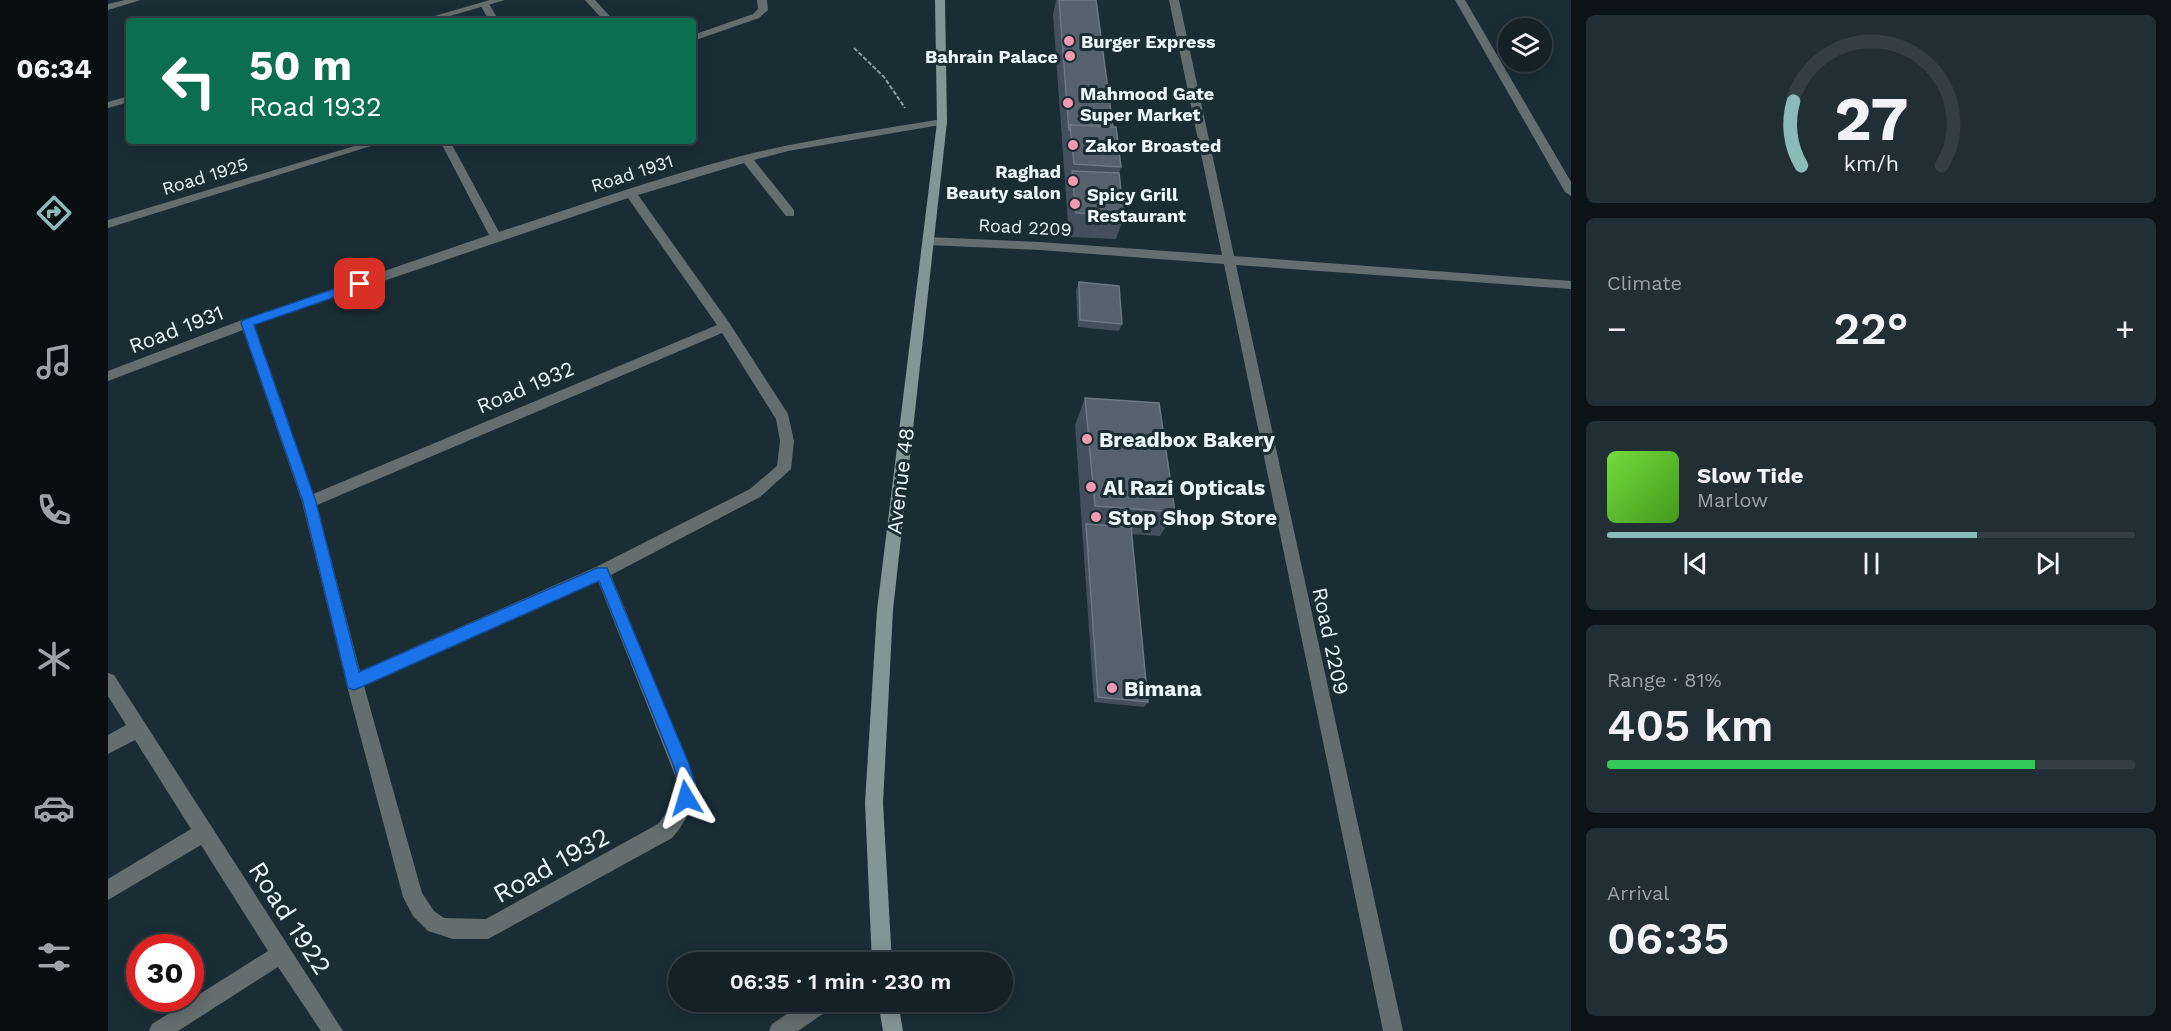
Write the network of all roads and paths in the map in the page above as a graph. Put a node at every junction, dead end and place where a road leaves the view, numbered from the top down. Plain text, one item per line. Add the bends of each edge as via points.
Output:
1 (136, 0) edge
2 (500, 0) edge
3 (590, 0) edge
4 (762, 0) edge
5 (940, 0) edge
6 (1174, 0) edge
7 (1460, 0) edge
8 (485, 4) junction
9 (108, 7) edge
10 (433, 18) edge
11 (492, 18) edge
12 (606, 18) edge
13 (696, 37) edge
14 (854, 48) dead end
15 (126, 100) edge
16 (108, 105) edge
17 (942, 122) junction
18 (918, 125) junction
19 (372, 144) edge
20 (447, 144) edge
21 (746, 158) junction
22 (630, 192) junction
23 (1571, 192) edge
24 (790, 213) dead end
25 (108, 224) edge
26 (496, 237) junction
27 (928, 241) junction
28 (1229, 260) junction
29 (1571, 285) edge
30 (247, 323) junction
31 (725, 327) junction
32 (108, 376) edge
33 (309, 502) junction
34 (602, 572) junction
35 (108, 681) edge
36 (354, 682) junction
37 (137, 729) junction
38 (108, 745) edge
39 (203, 833) junction
40 (108, 890) edge
41 (881, 952) edge
42 (281, 954) junction
43 (808, 1012) edge
44 (890, 1012) edge
45 (159, 1031) edge
46 (333, 1031) edge
47 (779, 1031) edge
48 (893, 1031) edge
49 (1393, 1031) edge

1 - 9 street
2 - 8 street
3 - 12 street
4 - 13 street via 763,10 756,16
5 - 17 street, Avenue 48
6 - 28 street, Road 2209
7 - 23 street
8 - 10 street
8 - 11 street
14 - 18 path via 884,77
15 - 16 street
17 - 18 street, Road 1931
17 - 27 street, Avenue 48
18 - 21 street, Road 1931
19 - 25 street, Road 1925
20 - 26 street
21 - 22 street, Road 1931
21 - 24 street
22 - 26 street, Road 1931
22 - 31 street
26 - 30 street, Road 1931
27 - 28 street, Road 2209
27 - 41 street, Avenue 48 via 884,621 874,803
28 - 29 street, Road 2209
28 - 49 street, Road 2209
30 - 32 street, Road 1931
30 - 33 street, Road 1932
31 - 33 street, Road 1932
31 - 34 street via 783,418 787,441 784,469 754,493
33 - 36 street, Road 1932
34 - 36 street
34 - 36 street, Road 1932 via 681,764 687,783 686,798 680,816 665,831 488,929 462,931 439,927 421,915
35 - 37 street, Road 1922
37 - 38 street
37 - 39 street, Road 1922
39 - 40 street
39 - 42 street, Road 1922
42 - 45 street
42 - 46 street, Road 1922
43 - 47 street
44 - 48 street

